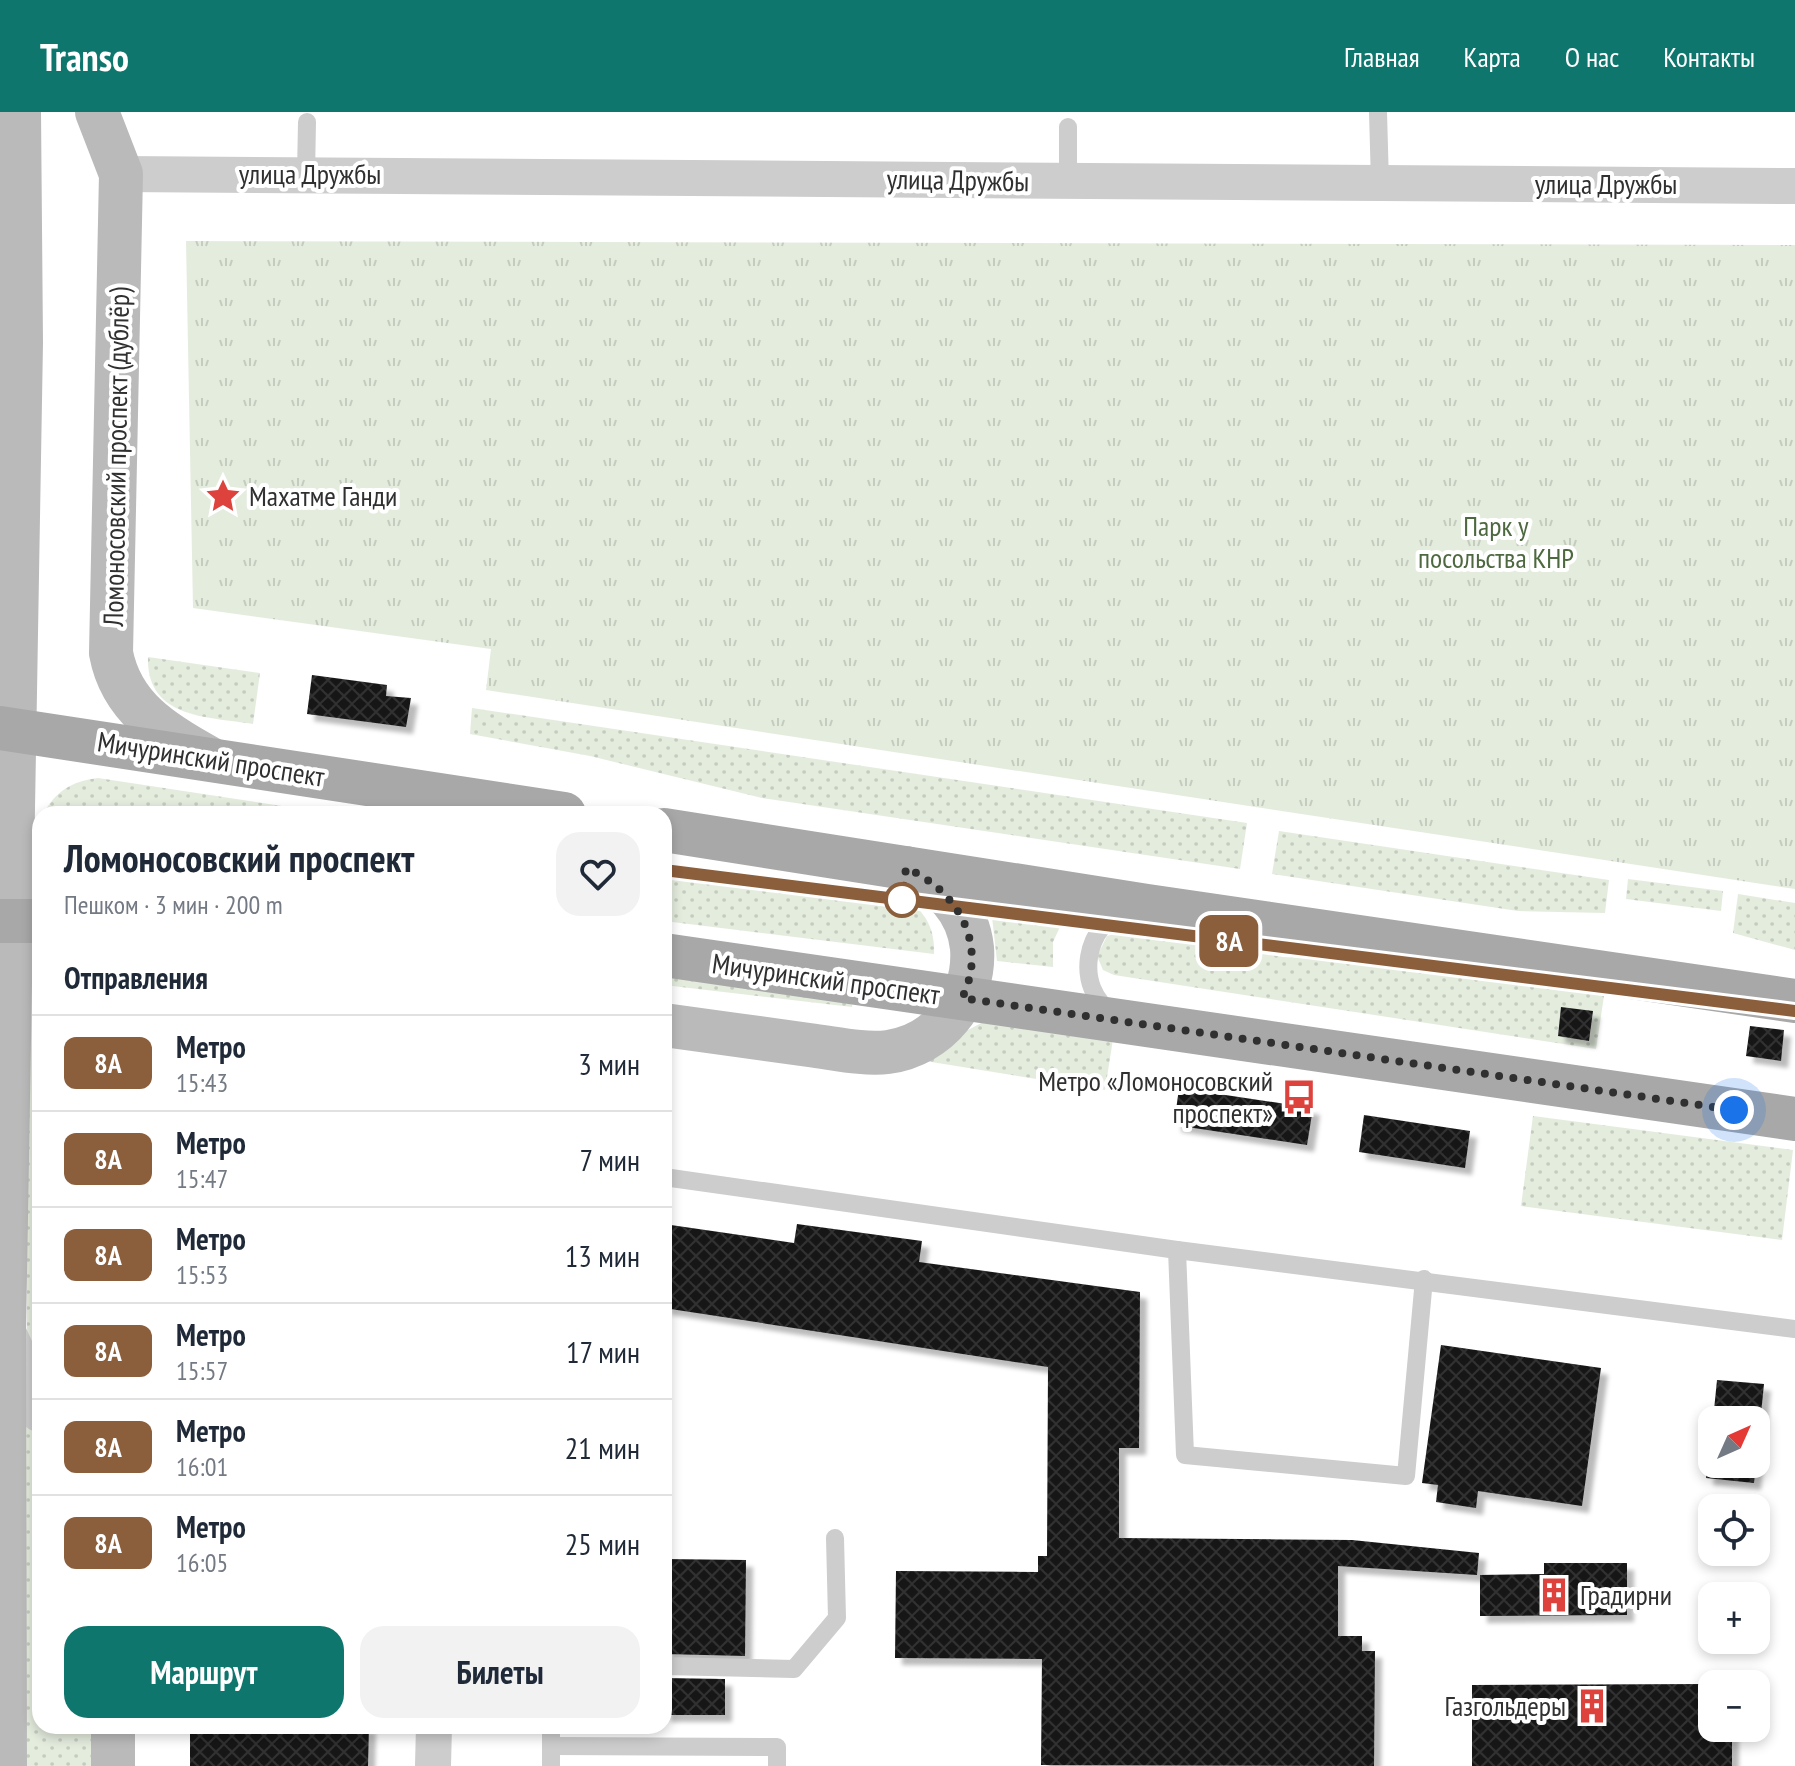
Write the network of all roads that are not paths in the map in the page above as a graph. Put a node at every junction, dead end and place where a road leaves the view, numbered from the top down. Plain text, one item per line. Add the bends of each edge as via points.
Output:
1 (19, 112) edge
2 (97, 112) edge
3 (121, 112) edge
4 (1378, 112) edge
5 (307, 122) dead end
6 (1068, 127) dead end
7 (121, 174) junction
8 (306, 174) junction
9 (1068, 181) junction
10 (1380, 183) junction
11 (1795, 186) edge
12 (6, 728) edge
13 (209, 758) junction
14 (513, 806) edge
15 (672, 831) edge
16 (906, 868) junction
17 (1147, 906) junction
18 (16, 921) edge
19 (672, 956) edge
20 (962, 998) junction
21 (1795, 1001) edge
22 (1130, 1023) junction
23 (672, 1026) edge
24 (4, 1053) edge
25 (1795, 1119) edge
26 (672, 1178) edge
27 (1177, 1250) junction
28 (1424, 1279) junction
29 (1795, 1329) edge
30 (4, 1333) junction
31 (32, 1393) edge
32 (835, 1538) dead end
33 (672, 1666) edge
34 (113, 1734) edge
35 (434, 1734) edge
36 (551, 1734) edge
37 (551, 1746) junction
38 (5, 1766) edge
39 (113, 1766) edge
40 (433, 1766) edge
41 (551, 1766) edge
42 (777, 1766) edge

1 - 12 main road via 21,342
2 - 7 main road
3 - 7 street, Ломоносовский проспект (дублёр)
4 - 10 lane
5 - 8 lane
6 - 9 lane
7 - 8 street, улица Дружбы
7 - 13 main road, Ломоносовский проспект (дублёр) via 111,653 124,693 144,716
8 - 9 street, улица Дружбы
9 - 10 street, улица Дружбы
10 - 11 street, улица Дружбы
12 - 13 main road, Мичуринский проспект
12 - 18 main road
13 - 14 main road, Мичуринский проспект
15 - 16 main road
16 - 17 main road
16 - 20 main road via 945,891 967,928 971,970
17 - 21 main road
17 - 22 lane via 1108,921 1090,949 1089,974 1097,997
18 - 24 main road
19 - 20 main road, Мичуринский проспект
20 - 22 main road, Мичуринский проспект
20 - 23 main road via 943,1026 926,1039 886,1052
22 - 25 main road, Мичуринский проспект
24 - 30 main road
26 - 27 lane
27 - 28 lane
27 - 28 lane via 1185,1455 1406,1476
28 - 29 lane
30 - 31 street
30 - 38 main road
32 - 33 lane via 837,1618 794,1669
34 - 39 main road
35 - 40 street
36 - 37 lane
37 - 41 lane
37 - 42 lane via 777,1747

